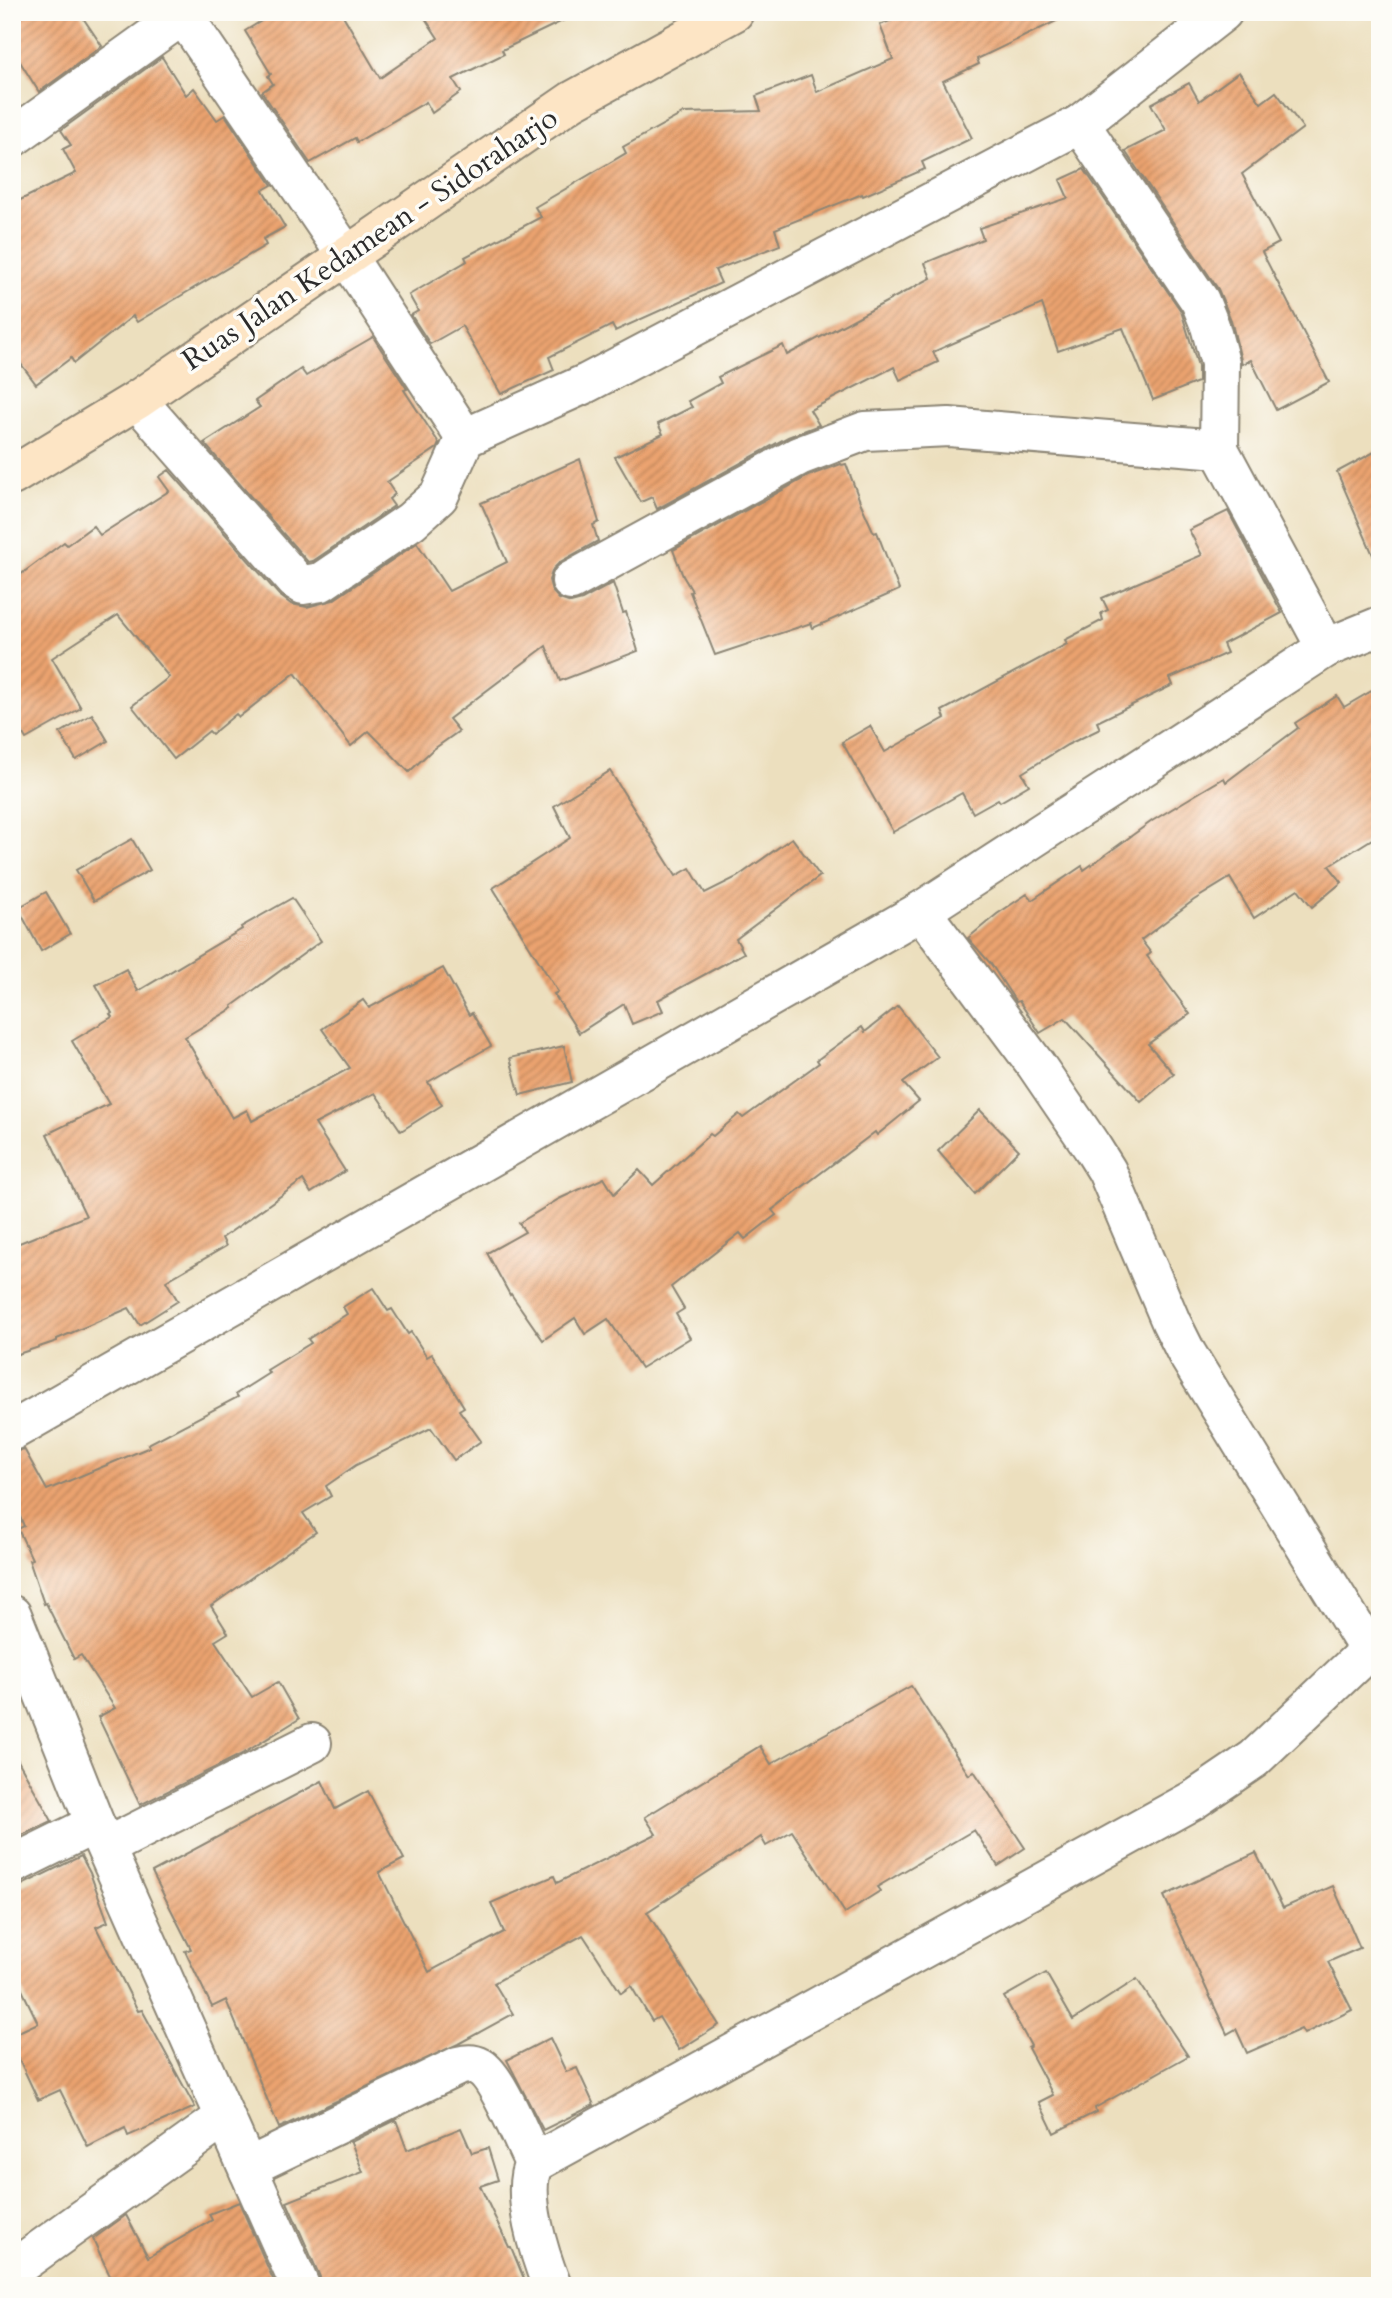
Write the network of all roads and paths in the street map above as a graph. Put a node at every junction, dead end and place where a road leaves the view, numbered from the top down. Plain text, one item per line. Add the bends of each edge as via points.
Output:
1 (734, 12) edge
2 (1223, 12) edge
3 (182, 14) edge
4 (1080, 124) junction
5 (12, 138) edge
6 (346, 256) junction
7 (136, 400) junction
8 (464, 438) junction
9 (1220, 449) junction
10 (12, 476) edge
11 (571, 581) dead end
12 (1380, 626) edge
13 (1326, 648) junction
14 (921, 911) junction
15 (12, 1431) edge
16 (12, 1615) edge
17 (312, 1743) dead end
18 (101, 1836) junction
19 (12, 1865) edge
20 (225, 2117) junction
21 (534, 2163) junction
22 (250, 2171) junction
23 (12, 2270) edge
24 (300, 2286) edge
25 (552, 2286) edge

1 - 6 main road, Ruas Jalan Kedamean - Sidoraharjo via 572,101
2 - 4 street
3 - 5 street
3 - 6 street
4 - 8 street via 587,383
4 - 9 street via 1200,302 1220,363
6 - 7 main road, Ruas Jalan Kedamean - Sidoraharjo
6 - 8 street
7 - 8 street via 303,585 321,582 411,521 439,496
7 - 10 main road, Ruas Jalan Kedamean - Sidoraharjo
9 - 11 street via 950,427 865,430 799,456
9 - 13 street
12 - 13 street
13 - 14 street
14 - 15 street
14 - 21 street via 1036,1065 1107,1171 1187,1354 1369,1650 1254,1759 1195,1799
16 - 18 street
17 - 18 street
18 - 19 street
18 - 20 street
20 - 22 street
20 - 23 street
21 - 22 street via 492,2081 478,2066 469,2064 275,2154
21 - 25 street via 528,2184 534,2226
22 - 24 street

